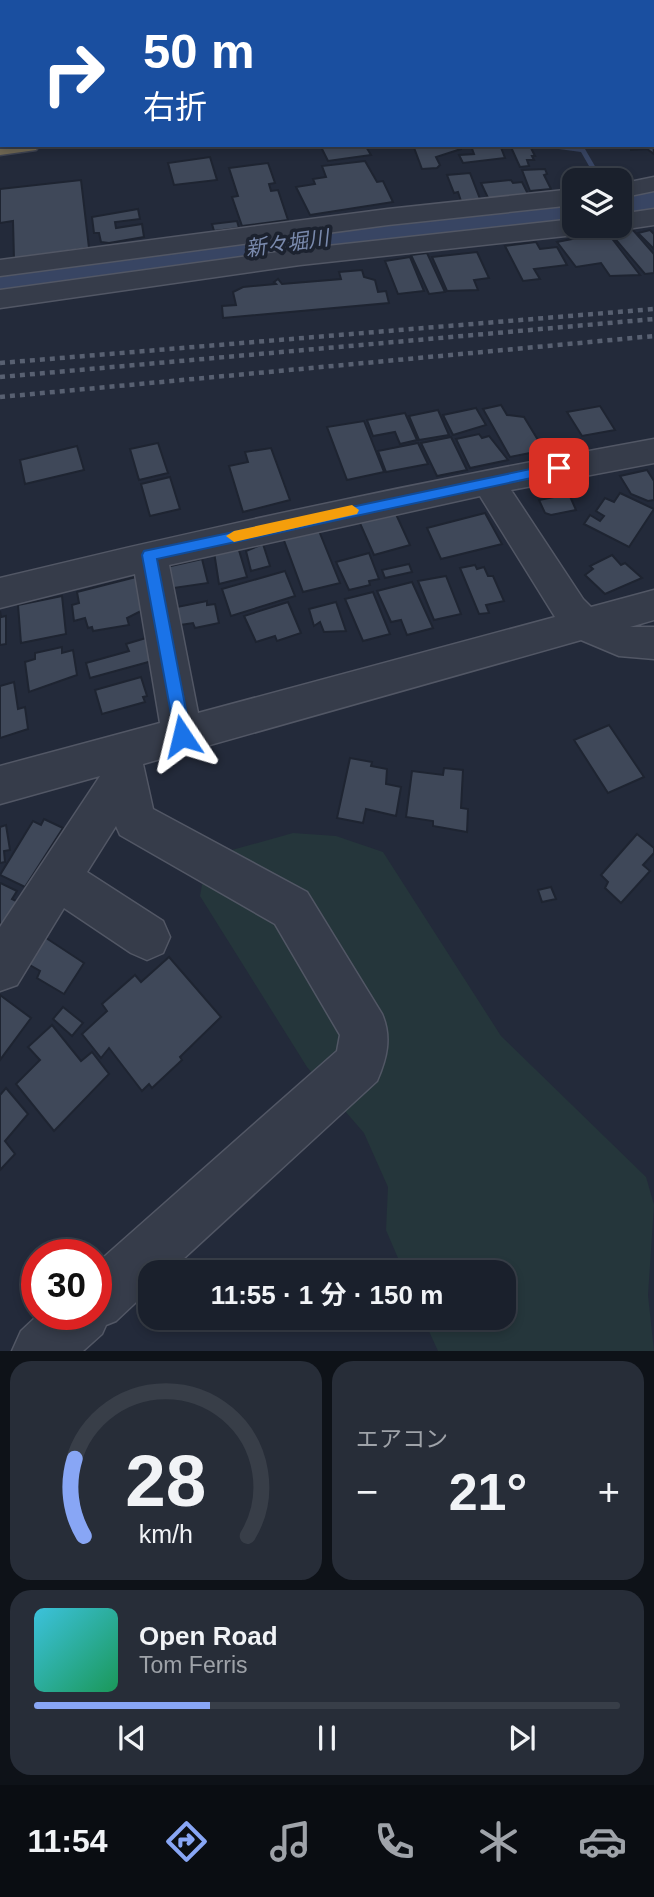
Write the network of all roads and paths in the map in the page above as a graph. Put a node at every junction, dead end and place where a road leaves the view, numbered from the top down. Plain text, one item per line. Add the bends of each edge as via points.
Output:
1 (654, 184) edge
2 (632, 189) edge
3 (562, 198) edge
4 (654, 217) edge
5 (632, 220) edge
6 (562, 228) edge
7 (0, 268) edge
8 (0, 299) edge
9 (654, 451) edge
10 (488, 481) junction
11 (149, 555) junction
12 (0, 593) edge
13 (654, 605) edge
14 (583, 624) junction
15 (654, 643) edge
16 (182, 736) junction
17 (122, 763) junction
18 (0, 785) edge
19 (59, 879) junction
20 (147, 937) dead end
21 (0, 968) edge
22 (112, 1287) edge
23 (64, 1330) edge
24 (41, 1351) edge

1 - 2 street
3 - 7 street
4 - 5 street
6 - 8 street via 300,257
9 - 10 street
10 - 11 street
10 - 14 street
11 - 12 street
11 - 16 street
13 - 14 street
14 - 15 street via 619,642
14 - 16 street
16 - 17 street
17 - 18 street
17 - 19 street
17 - 22 street via 135,821 291,908 365,1031 360,1064
19 - 20 street
19 - 21 street
23 - 24 street

